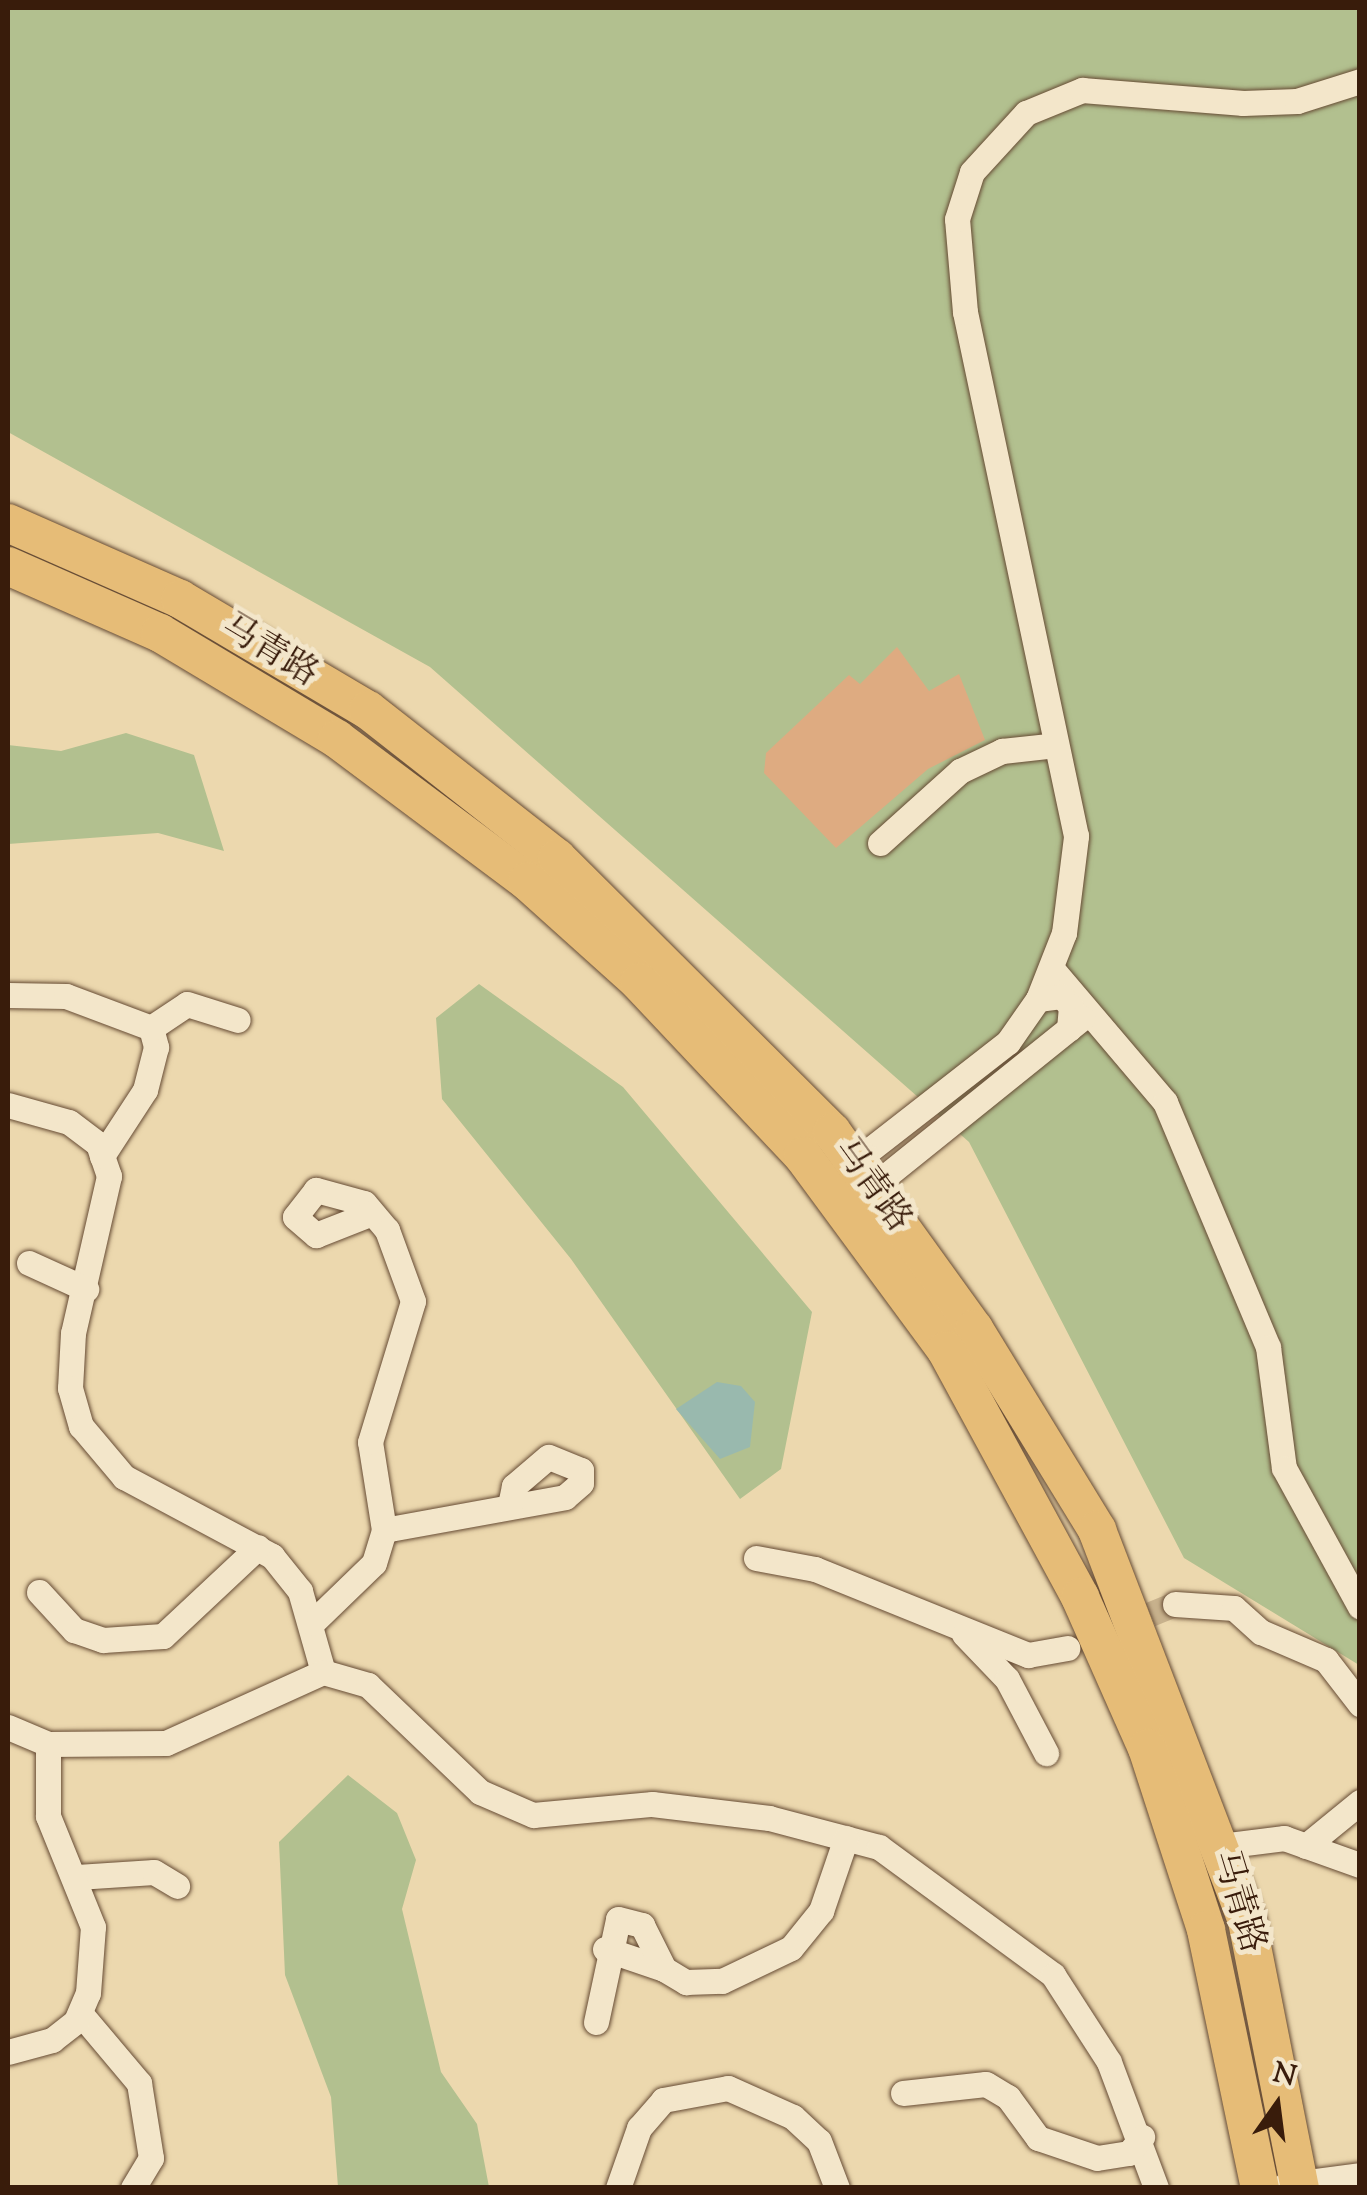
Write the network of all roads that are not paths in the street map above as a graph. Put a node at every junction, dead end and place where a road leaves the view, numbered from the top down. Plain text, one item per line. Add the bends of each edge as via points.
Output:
1 (1360, 82) edge
2 (8, 523) edge
3 (8, 566) edge
4 (1056, 745) junction
5 (880, 843) dead end
6 (1053, 970) junction
7 (8, 995) edge
8 (1038, 999) junction
9 (238, 1020) dead end
10 (1076, 1023) junction
11 (151, 1028) junction
12 (8, 1105) edge
13 (102, 1156) junction
14 (863, 1174) junction
15 (372, 1212) dead end
16 (29, 1263) dead end
17 (86, 1289) junction
18 (510, 1505) dead end
19 (384, 1530) junction
20 (258, 1548) junction
21 (756, 1558) dead end
22 (39, 1592) dead end
23 (1175, 1604) tunnel mouth
24 (1360, 1607) edge
25 (312, 1623) junction
26 (964, 1634) junction
27 (1067, 1648) tunnel mouth
28 (322, 1672) junction
29 (1360, 1704) edge
30 (8, 1728) edge
31 (48, 1744) junction
32 (1046, 1753) dead end
33 (1360, 1802) edge
34 (846, 1838) junction
35 (1221, 1846) junction
36 (1306, 1846) junction
37 (1360, 1865) edge
38 (77, 1877) junction
39 (177, 1886) dead end
40 (605, 1948) junction
41 (664, 1969) junction
42 (80, 2014) junction
43 (596, 2022) dead end
44 (8, 2052) edge
45 (903, 2093) dead end
46 (1142, 2137) junction
47 (1360, 2175) edge
48 (1293, 2184) edge
49 (133, 2188) edge
50 (618, 2188) edge
51 (837, 2188) edge
52 (1156, 2188) edge
53 (1260, 2188) edge

1 - 4 street via 1297,101 1244,103 1082,90 1026,113 972,172 958,219 965,312
2 - 14 highway, 马青路 via 180,598 368,710 572,870
3 - 53 highway, 马青路 via 160,633 337,739 526,880 639,982 802,1156 946,1350 1093,1627 1147,1748 1206,1930
4 - 5 street via 1002,751 960,771
4 - 6 street via 1076,836
6 - 8 street
6 - 10 street
7 - 11 street via 66,996
8 - 10 street via 1061,996
8 - 14 street via 1008,1042
9 - 11 street via 187,1004
10 - 14 street
10 - 24 street via 1165,1102 1268,1347 1284,1468
11 - 13 street via 146,1090
12 - 13 street via 69,1122
13 - 17 street via 108,1214
14 - 35 highway, 马青路 via 974,1329 1097,1530
15 - 19 street via 413,1301 370,1442
16 - 17 street
17 - 20 street via 70,1388 80,1426 124,1477
18 - 19 street
19 - 25 street via 374,1564 349,1597
20 - 22 street via 163,1636 104,1640 74,1630
20 - 25 street via 300,1591
21 - 26 street via 815,1570
23 - 29 street via 1234,1608 1262,1632 1326,1660
25 - 28 street
26 - 27 street via 1028,1655
26 - 32 street via 1007,1678
28 - 31 street via 166,1743
28 - 34 street via 368,1685 480,1792 533,1816 652,1804
30 - 31 street
31 - 38 street via 48,1816
33 - 36 street
34 - 41 street via 821,1911 791,1948 722,1981 686,1982
34 - 46 street via 879,1847 1053,1975
35 - 36 street via 1264,1837
35 - 48 highway, 马青路 via 1247,1921
36 - 37 street
38 - 39 street via 154,1872
38 - 42 street via 93,1927
40 - 41 street
40 - 41 street via 618,1919 642,1925
40 - 43 street
42 - 44 street via 52,2040
42 - 49 street via 139,2084 151,2158
45 - 46 street via 986,2084 1008,2097 1038,2138 1097,2158 1129,2153
46 - 52 street
47 - 48 street
50 - 51 street via 624,2156 663,2100 728,2088 760,2096 806,2128 836,2170

